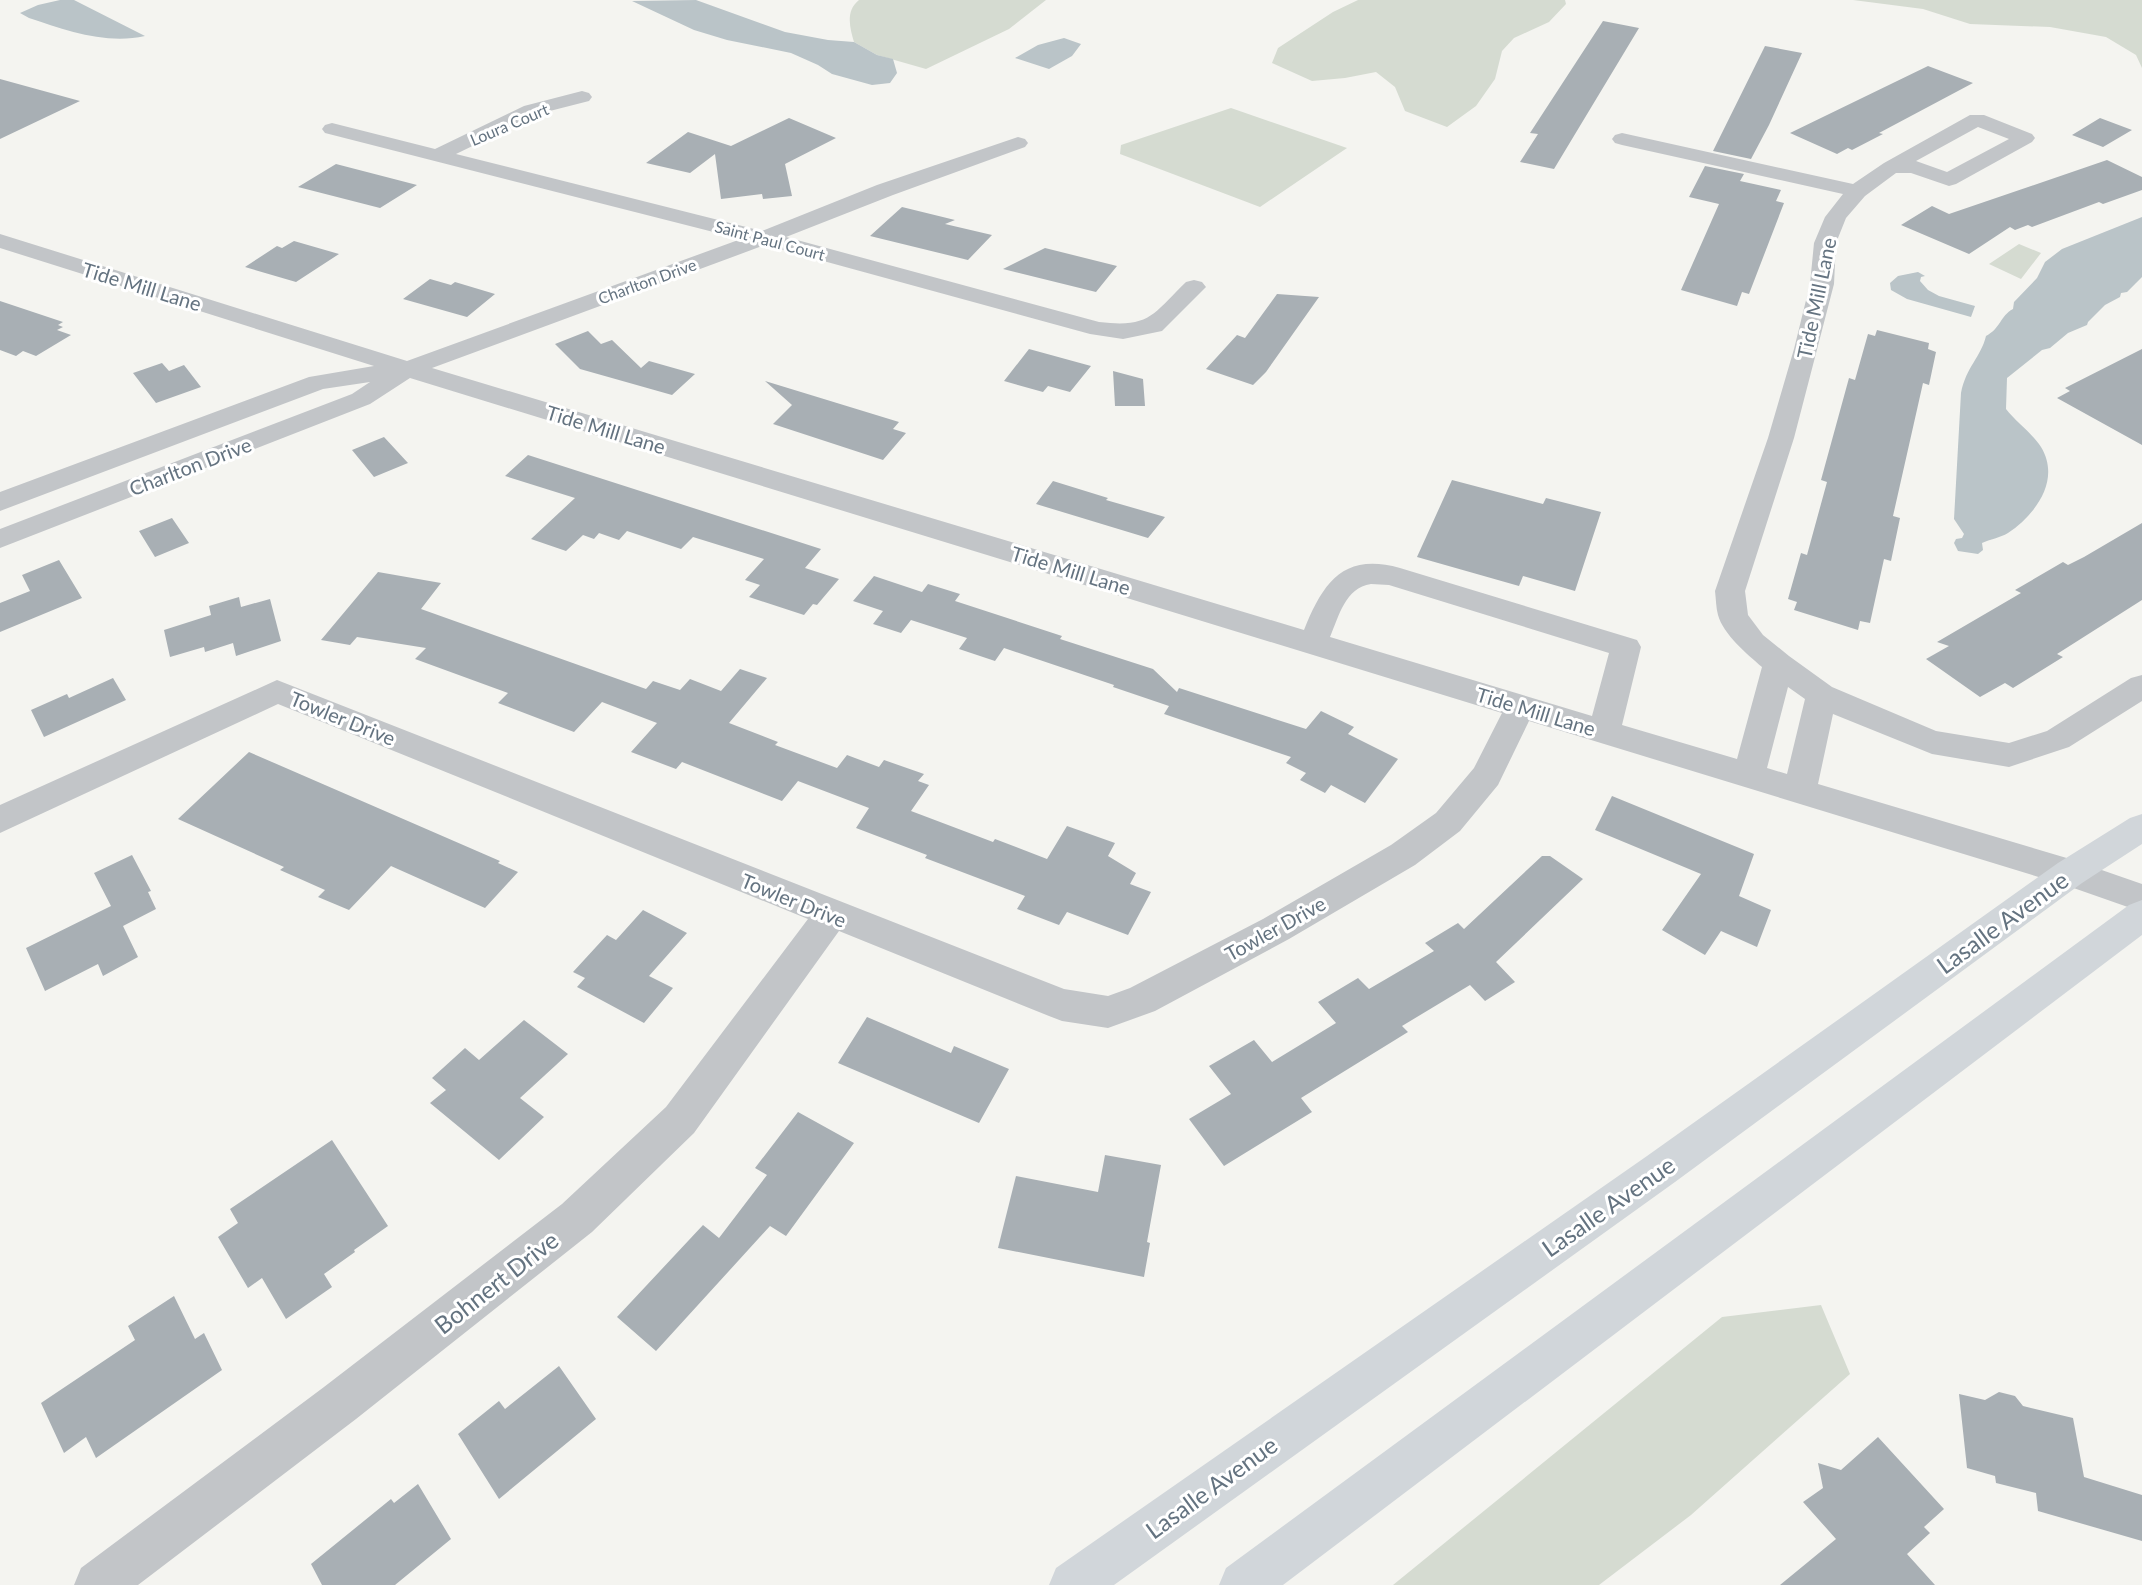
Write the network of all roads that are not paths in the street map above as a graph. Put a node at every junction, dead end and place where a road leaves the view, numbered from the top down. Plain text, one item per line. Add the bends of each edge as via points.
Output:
1 (582, 97) dead end
2 (333, 129) dead end
3 (1622, 139) dead end
4 (1018, 143) dead end
5 (438, 155) junction
6 (1891, 166) junction
7 (862, 174) dead end
8 (885, 190) junction
9 (1857, 191) junction
10 (764, 238) junction
11 (0, 241) edge
12 (1194, 287) dead end
13 (408, 369) junction
14 (0, 502) edge
15 (0, 539) edge
16 (1312, 643) junction
17 (1778, 664) junction
18 (2142, 686) edge
19 (1821, 695) junction
20 (1521, 706) junction
21 (1604, 732) junction
22 (1749, 777) junction
23 (1800, 792) junction
24 (0, 820) edge
25 (2142, 827) edge
26 (2070, 873) junction
27 (2142, 898) edge
28 (831, 915) junction
29 (2142, 915) edge
30 (98, 1585) edge
31 (1073, 1585) edge
32 (1243, 1585) edge

1 - 5 street, Loura Court via 531,110
2 - 5 street, Saint Paul Court
3 - 9 street
4 - 8 street, Charlton Drive
5 - 10 street, Saint Paul Court
6 - 6 street, Tide Mill Lane via 1913,167 1949,180 2025,138 1977,119
6 - 9 street, Tide Mill Lane
7 - 8 street
8 - 10 street, Charlton Drive
9 - 17 street, Tide Mill Lane via 1836,216 1825,243 1822,284 1806,349 1730,591 1733,617 1752,642
10 - 12 street, Saint Paul Court via 1098,329 1123,332 1154,326
10 - 13 street, Charlton Drive
11 - 13 street, Tide Mill Lane
13 - 14 street, Charlton Drive via 318,382
13 - 15 street, Charlton Drive via 361,399
13 - 16 street, Tide Mill Lane
16 - 20 street, Tide Mill Lane
16 - 21 street via 1337,589 1353,577 1378,574 1615,643 1626,647
17 - 19 street, Tide Mill Lane
17 - 22 street
18 - 19 street, Tide Mill Lane via 2058,739 2009,755 1932,742
19 - 23 street
20 - 21 street, Tide Mill Lane
20 - 28 street, Towler Drive via 1486,776 1448,822 1402,855 1276,929 1142,1000 1108,1012 1062,1005
21 - 22 street, Tide Mill Lane
22 - 23 street, Tide Mill Lane
23 - 26 street, Tide Mill Lane
24 - 28 street, Towler Drive via 277,691
25 - 26 main road, Lasalle Avenue
26 - 27 street, Tide Mill Lane
26 - 31 main road, Lasalle Avenue via 1661,1169
28 - 30 street, Bohnert Drive via 680,1120 578,1218
29 - 32 main road

